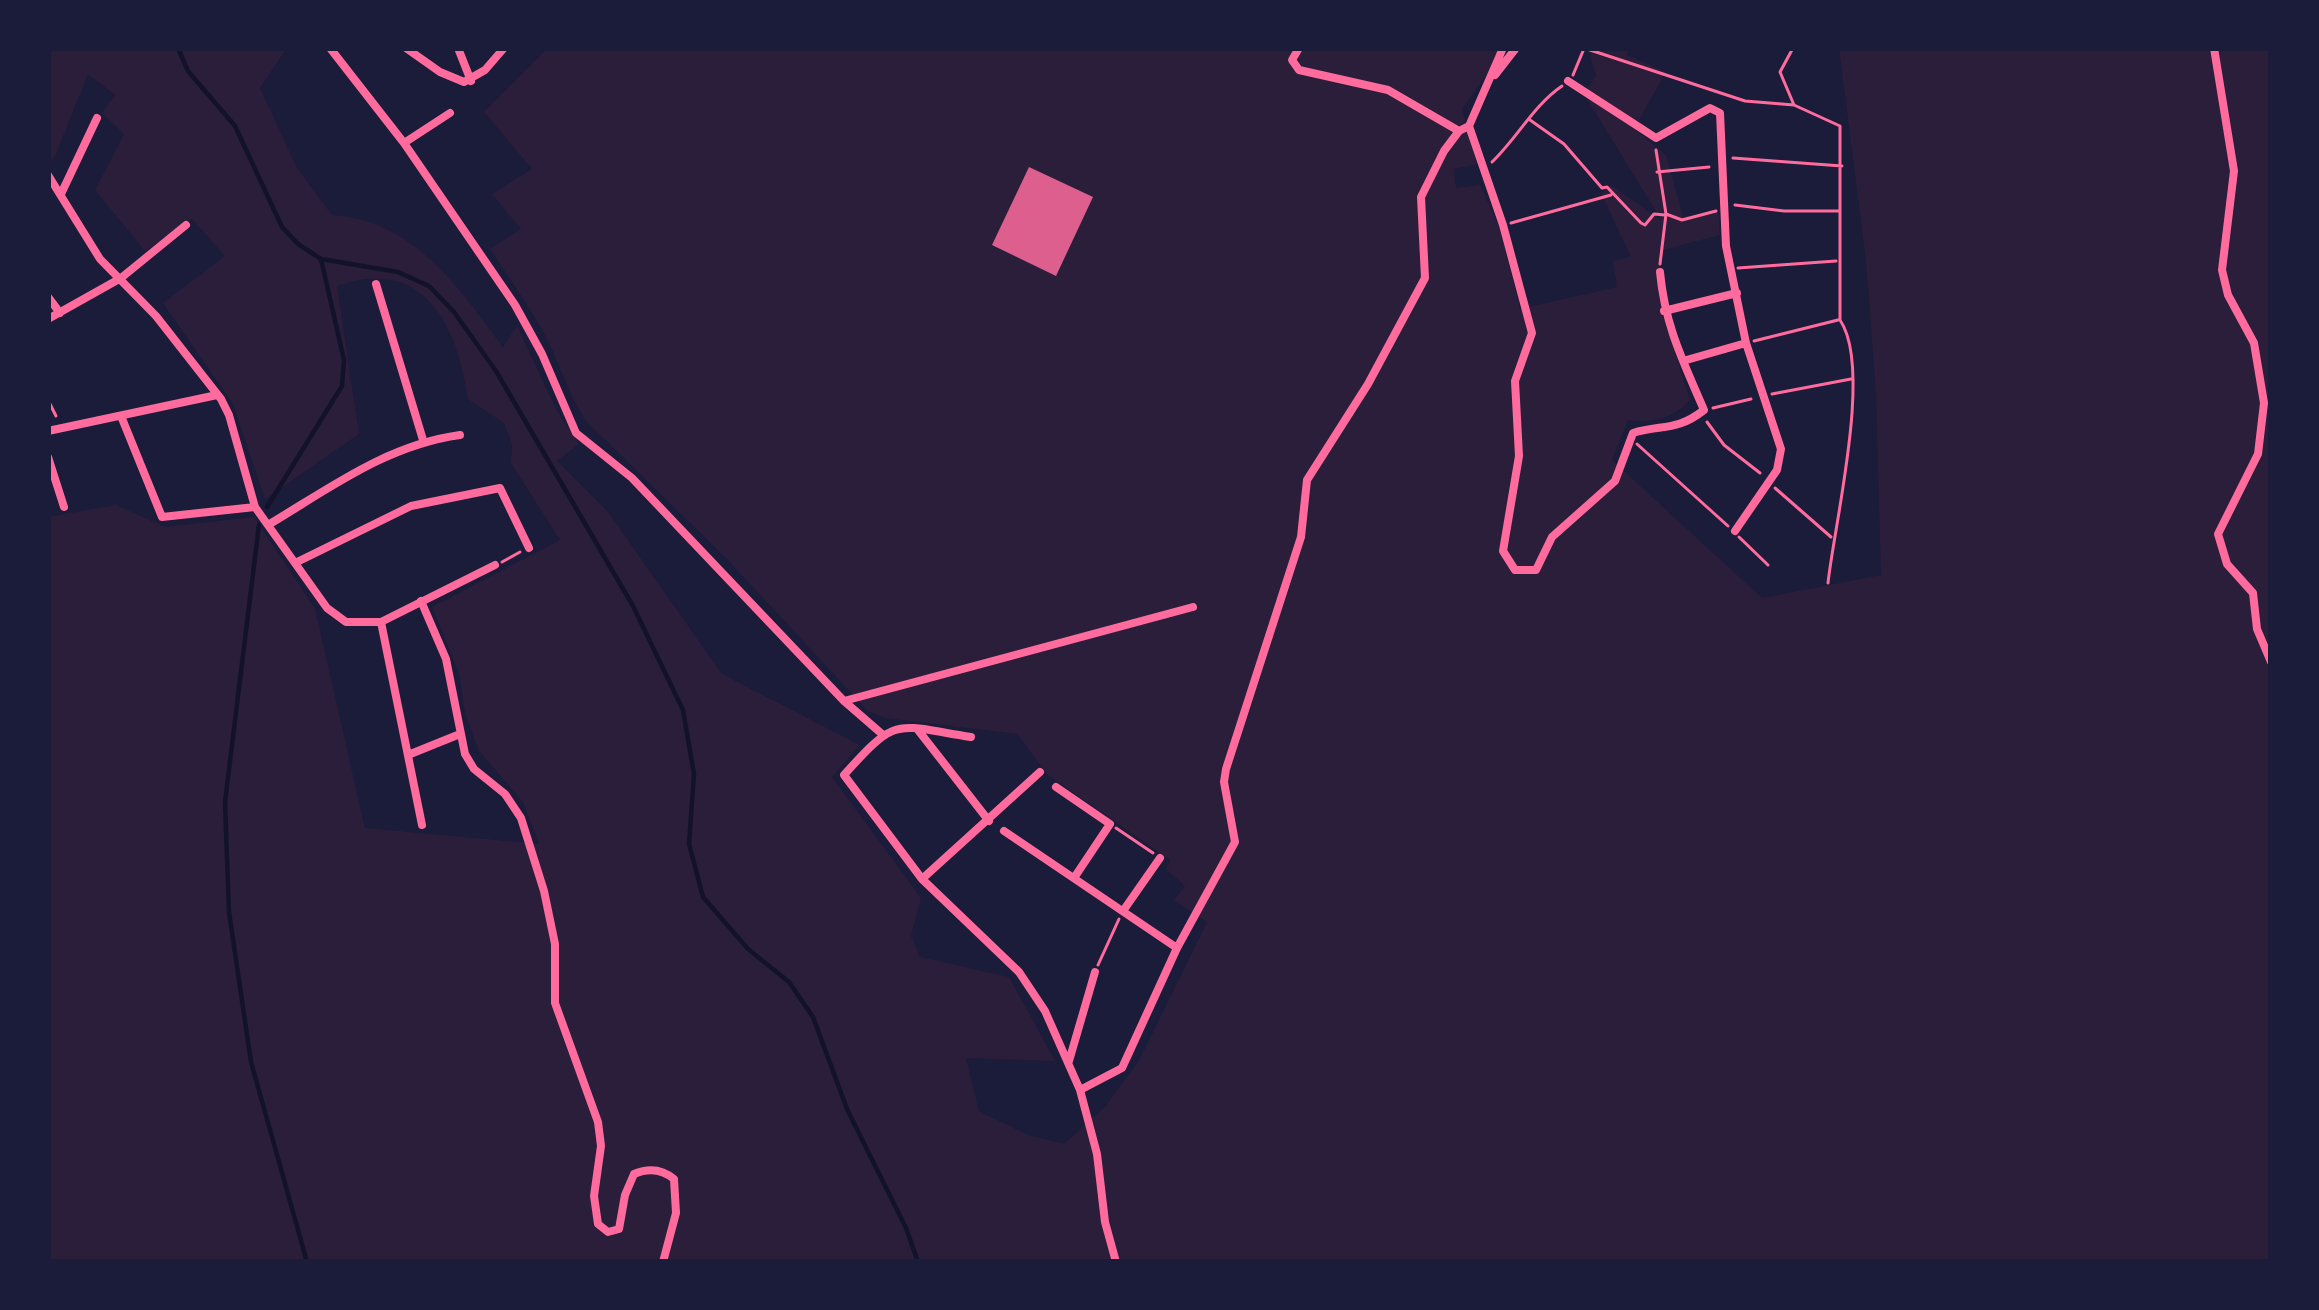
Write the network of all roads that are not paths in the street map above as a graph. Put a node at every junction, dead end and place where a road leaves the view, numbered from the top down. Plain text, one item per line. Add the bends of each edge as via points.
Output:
1 (330, 48) edge
2 (406, 48) edge
3 (458, 48) edge
4 (504, 48) edge
5 (1299, 48) edge
6 (1503, 48) edge
7 (1516, 48) edge
8 (2214, 48) edge
9 (471, 81) junction
10 (1568, 81) road end
11 (1486, 88) junction
12 (450, 113) dead end
13 (97, 118) dead end
14 (1464, 128) junction
15 (404, 143) junction
16 (48, 175) edge
17 (61, 195) junction
18 (186, 225) dead end
19 (1660, 272) road end
20 (121, 278) junction
21 (376, 284) dead end
22 (1737, 293) junction
23 (48, 297) edge
24 (1664, 311) junction
25 (59, 313) junction
26 (48, 319) edge
27 (1746, 343) junction
28 (1682, 361) junction
29 (218, 395) junction
30 (121, 416) junction
31 (48, 431) edge
32 (460, 435) dead end
33 (423, 440) junction
34 (48, 457) edge
35 (64, 507) dead end
36 (255, 507) junction
37 (268, 525) junction
38 (1735, 531) road end
39 (529, 548) road end
40 (295, 563) junction
41 (495, 565) road end
42 (422, 602) junction
43 (1193, 608) dead end
44 (381, 622) junction
45 (2271, 662) edge
46 (844, 701) junction
47 (917, 728) junction
48 (460, 734) junction
49 (882, 734) junction
50 (970, 737) dead end
51 (408, 755) junction
52 (1040, 772) dead end
53 (1056, 787) dead end
54 (989, 821) junction
55 (422, 825) dead end
56 (1004, 831) dead end
57 (1160, 858) road end
58 (1074, 878) junction
59 (922, 879) junction
60 (1123, 911) junction
61 (1177, 948) junction
62 (1095, 972) road end
63 (1069, 1063) junction
64 (1080, 1090) junction
65 (663, 1262) edge
66 (1116, 1262) edge

1 - 15 street
2 - 9 street
3 - 9 street
4 - 9 street
5 - 14 street via 1292,61 1299,70 1400,95
6 - 11 street
7 - 11 street
8 - 45 street via 2234,151 2222,270 2254,343 2264,404 2258,454 2218,534 2227,564 2253,593
10 - 22 street via 1656,138 1713,107 1720,113
11 - 14 street
12 - 15 street
13 - 17 street
14 - 28 street via 1503,225 1532,334 1515,381 1519,456 1504,551 1511,568 1539,567 1550,539 1615,481 1637,430 1686,424 1705,410
14 - 61 street via 1419,206 1425,278 1307,480 1301,537 1226,769 1235,842
15 - 46 street via 515,305 577,433 632,478
16 - 17 street
17 - 20 street
18 - 20 street
19 - 24 street
20 - 25 street
20 - 29 street
21 - 33 street
22 - 24 street
22 - 27 street
23 - 25 street
24 - 28 street
25 - 26 street
27 - 28 street
27 - 38 street via 1781,448 1777,470
29 - 30 street
29 - 36 street
30 - 31 street
30 - 36 street via 163,517
32 - 33 street
33 - 37 street
34 - 35 street
36 - 37 street
37 - 40 street
39 - 40 street via 500,488 411,506
40 - 44 street via 339,618
41 - 42 street
42 - 44 street
42 - 48 street via 446,659
43 - 46 street
44 - 51 street
46 - 49 street
47 - 49 street
47 - 50 street
47 - 54 street
48 - 51 street
48 - 65 street via 474,769 505,794 529,842 556,944 555,1003 598,1122 595,1215 601,1228 619,1229 634,1174 668,1174 676,1200
49 - 59 street via 844,775
51 - 55 street
52 - 54 street
53 - 58 street via 1110,824
54 - 59 street
56 - 58 street
57 - 60 street
58 - 60 street
59 - 63 street via 1019,972
60 - 61 street
61 - 64 street via 1122,1068
62 - 63 street
63 - 64 street
64 - 66 street

